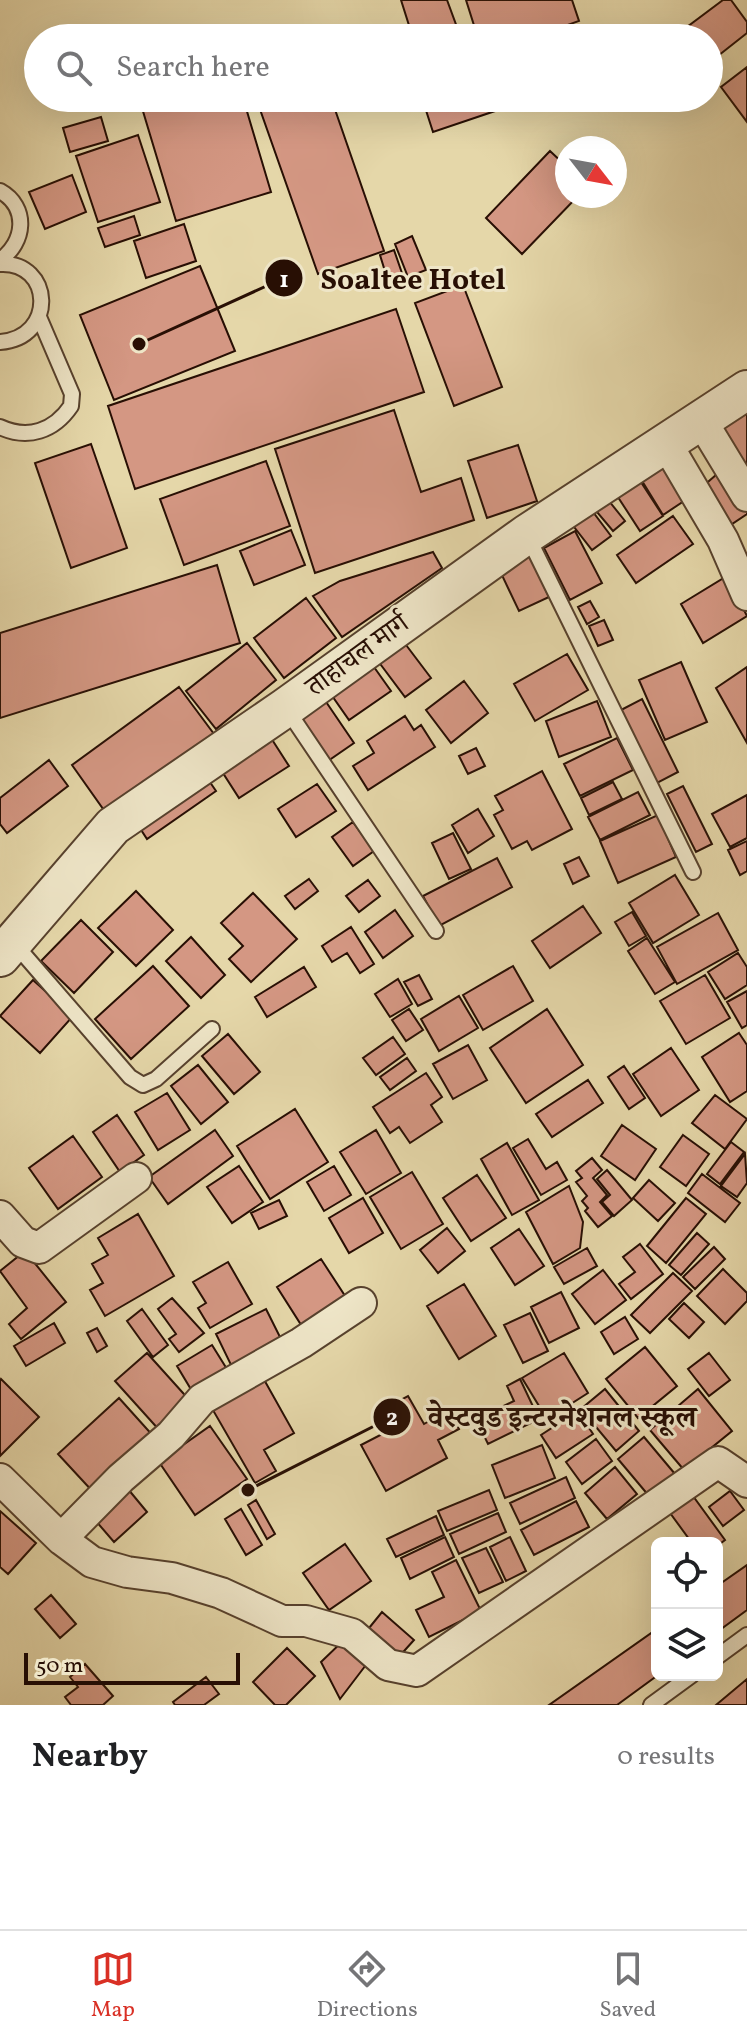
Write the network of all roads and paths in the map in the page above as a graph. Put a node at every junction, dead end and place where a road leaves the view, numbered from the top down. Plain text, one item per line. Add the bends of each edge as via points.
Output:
1 (0, 191) edge
2 (0, 262) edge
3 (39, 317) junction
4 (0, 342) edge
5 (747, 390) edge
6 (701, 420) junction
7 (0, 427) edge
8 (666, 443) junction
9 (747, 496) edge
10 (527, 534) junction
11 (747, 595) edge
12 (285, 708) junction
13 (693, 872) dead end
14 (436, 931) dead end
15 (7, 950) edge
16 (212, 1029) dead end
17 (136, 1178) dead end
18 (0, 1216) edge
19 (361, 1303) dead end
20 (0, 1479) edge
21 (747, 1482) edge
22 (61, 1539) junction
23 (747, 1635) edge
24 (723, 1653) edge
25 (684, 1681) edge
26 (651, 1705) edge

1 - 2 lane via 14,203 21,227 13,250
2 - 3 lane via 18,266 36,282 41,293
3 - 4 lane via 24,336
3 - 7 lane via 72,394 71,406 37,433
5 - 6 street, ताहाचल मार्ग
6 - 8 street, ताहाचल मार्ग
6 - 9 street
8 - 10 street, ताहाचल मार्ग
8 - 11 street via 723,540
10 - 12 street, ताहाचल मार्ग
10 - 13 lane
12 - 14 lane
12 - 15 street, ताहाचल मार्ग via 113,826
15 - 16 lane via 143,1085
17 - 18 street via 39,1248 23,1242
19 - 22 street via 202,1399
20 - 22 street
21 - 22 street via 718,1462 417,1671 388,1665 352,1634 306,1621 282,1621 221,1593 92,1562
23 - 24 lane
25 - 26 lane

